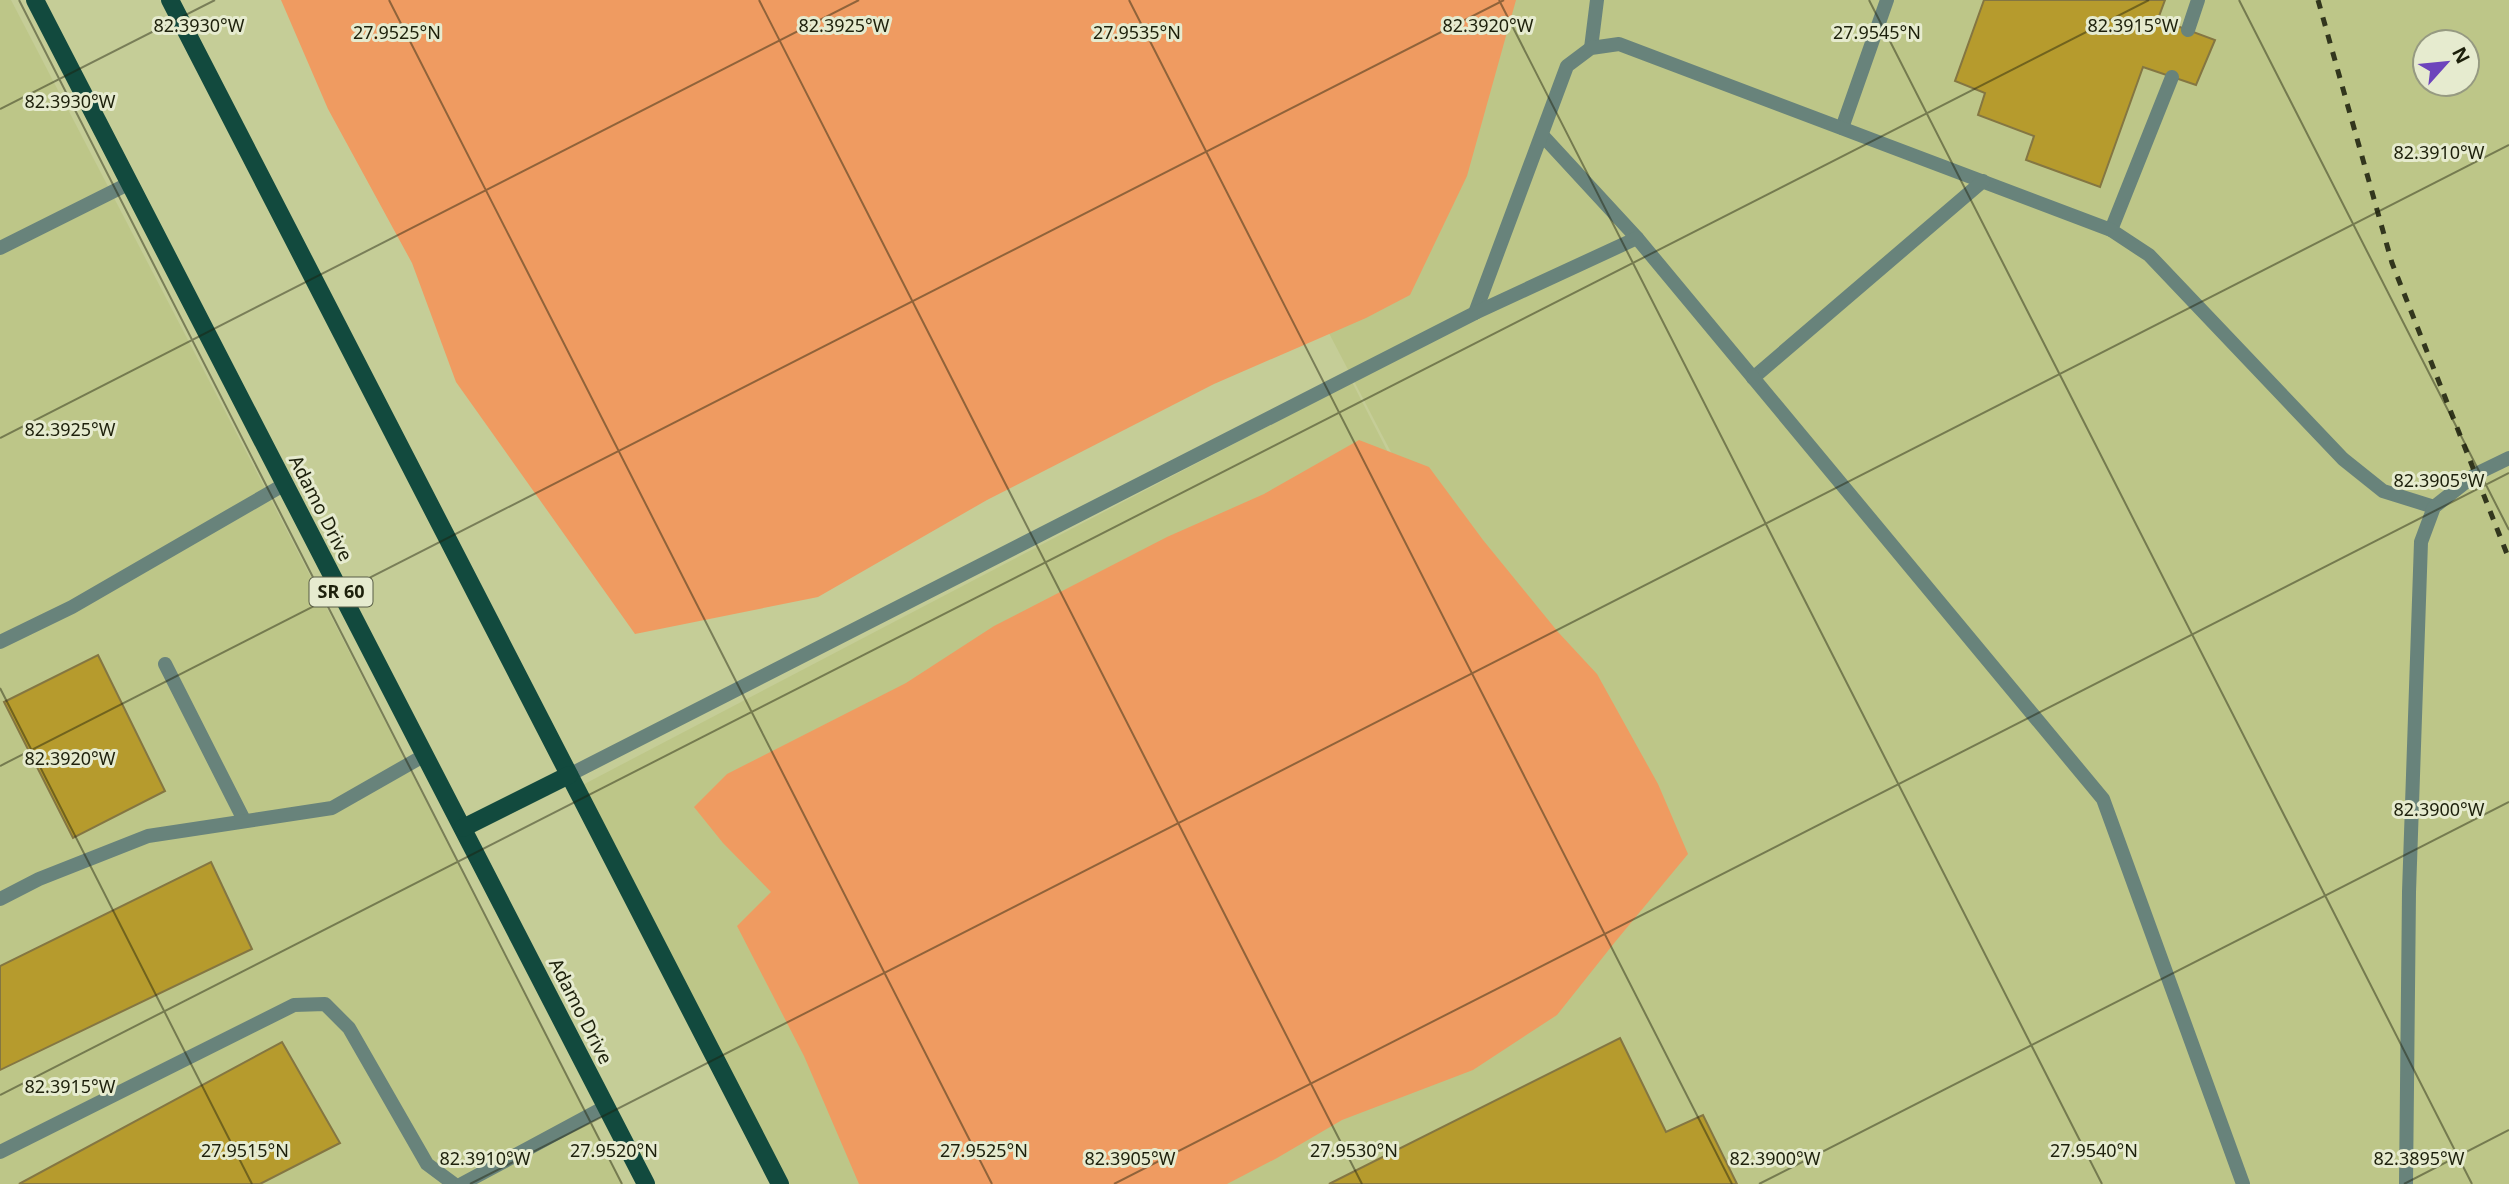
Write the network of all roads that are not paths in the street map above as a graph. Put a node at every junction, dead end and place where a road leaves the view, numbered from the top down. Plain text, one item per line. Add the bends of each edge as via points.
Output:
1 (170, 0) edge
2 (1597, 0) edge
3 (1887, 0) edge
4 (2198, 0) edge
5 (41, 2) edge
6 (2188, 30) dead end
7 (1591, 48) junction
8 (2172, 77) dead end
9 (1842, 128) junction
10 (1542, 135) junction
11 (1983, 181) junction
12 (130, 183) junction
13 (2111, 230) junction
14 (1637, 238) junction
15 (0, 248) edge
16 (1475, 313) junction
17 (1753, 377) junction
18 (2509, 458) edge
19 (285, 484) junction
20 (2434, 507) junction
21 (0, 642) edge
22 (165, 664) dead end
23 (425, 755) junction
24 (569, 775) junction
25 (244, 820) junction
26 (463, 828) junction
27 (0, 899) edge
28 (607, 1106) junction
29 (0, 1152) edge
30 (454, 1184) edge
31 (462, 1184) edge
32 (646, 1184) edge
33 (780, 1184) edge
34 (2243, 1184) edge
35 (2406, 1184) edge

1 - 24 main road
2 - 7 street
3 - 9 street
4 - 6 street
5 - 12 main road, Adamo Drive / SR 60
7 - 9 street via 1619,44
7 - 10 street via 1567,66
8 - 13 street
9 - 11 street
10 - 14 street
10 - 16 street
11 - 13 street
11 - 17 street
12 - 15 street
12 - 19 main road, Adamo Drive / SR 60
13 - 20 street via 2149,255 2343,459 2383,491
14 - 16 street
14 - 17 street
16 - 24 street
17 - 34 street via 2104,799
18 - 20 street via 2476,474
19 - 21 street via 72,607
19 - 23 main road, Adamo Drive / SR 60
20 - 35 street via 2421,542 2409,892
22 - 25 street
23 - 25 street via 332,808
23 - 26 main road, Adamo Drive / SR 60
24 - 26 main road
24 - 33 main road
25 - 27 street via 148,836
26 - 28 main road, Adamo Drive / SR 60
28 - 31 street
28 - 32 main road, Adamo Drive / SR 60
29 - 30 street via 294,1005 325,1004 349,1028 427,1164

